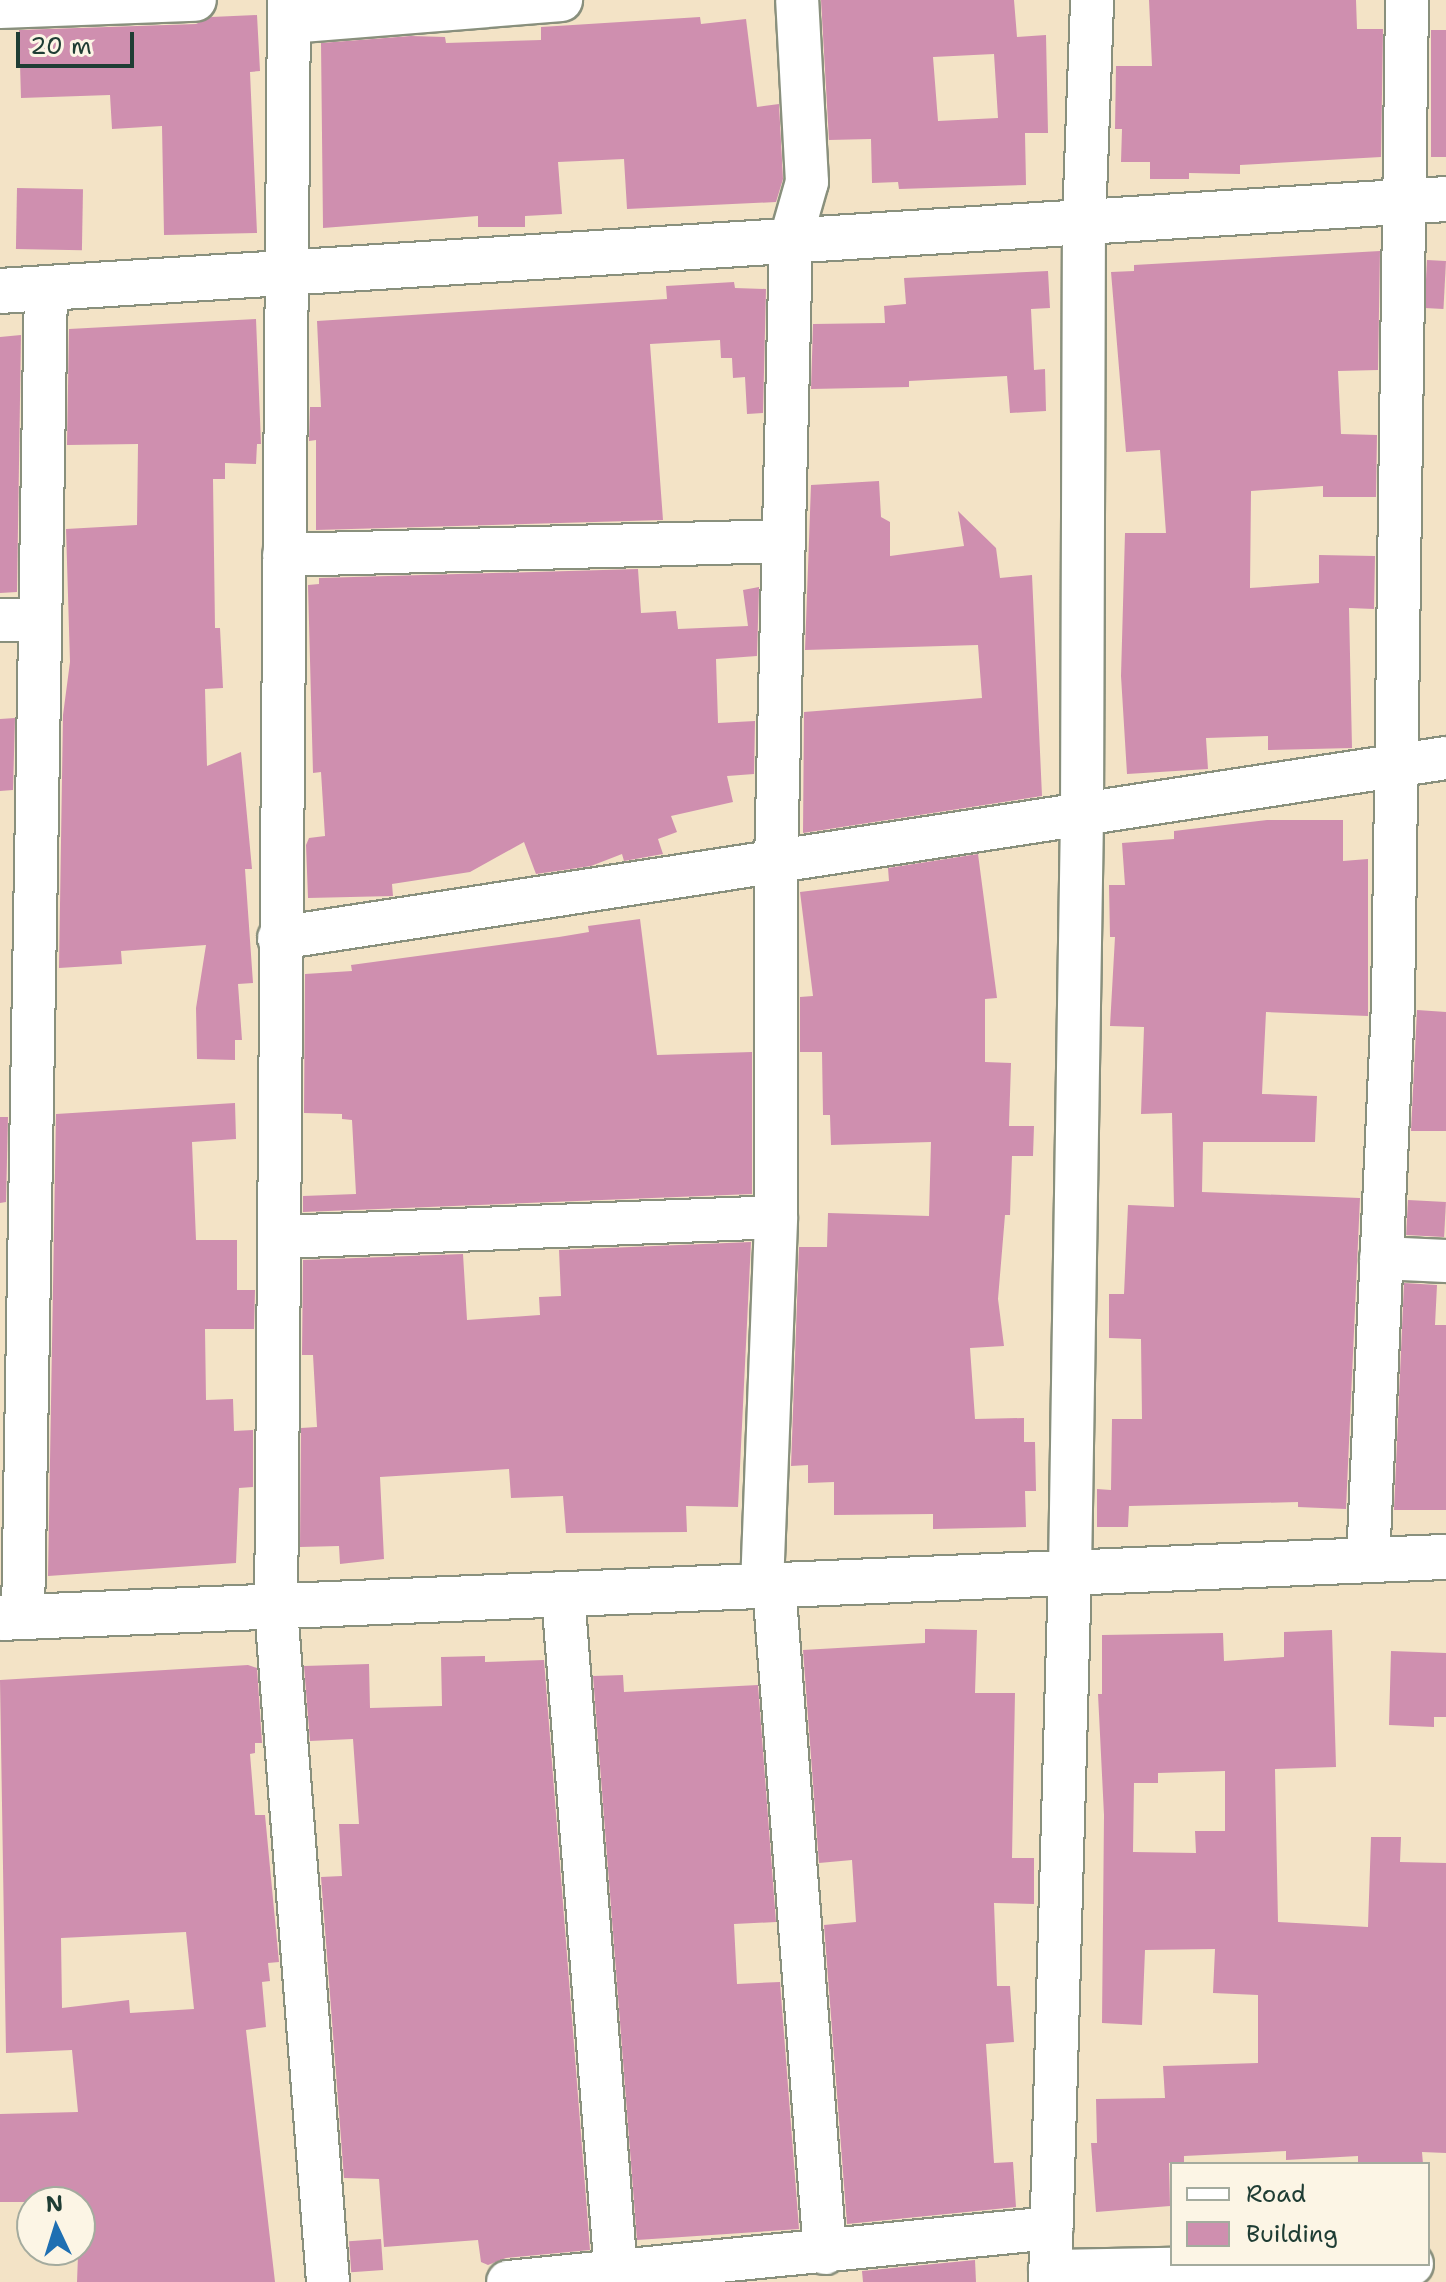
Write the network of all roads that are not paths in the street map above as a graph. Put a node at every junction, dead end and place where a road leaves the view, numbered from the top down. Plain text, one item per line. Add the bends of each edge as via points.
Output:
1 (195, 0) edge
2 (561, 0) edge
3 (797, 0) edge
4 (1092, 0) edge
5 (1407, 0) edge
6 (0, 7) edge
7 (289, 11) edge
8 (1446, 199) edge
9 (1403, 202) junction
10 (1084, 222) junction
11 (791, 238) junction
12 (285, 271) junction
13 (46, 287) junction
14 (0, 291) edge
15 (784, 541) junction
16 (284, 555) junction
17 (20, 620) edge
18 (1446, 758) edge
19 (1395, 767) junction
20 (1082, 817) junction
21 (776, 862) junction
22 (279, 938) junction
23 (17, 1210) edge
24 (776, 1217) junction
25 (281, 1237) junction
26 (1381, 1258) junction
27 (1446, 1261) edge
28 (1446, 1557) edge
29 (1368, 1561) junction
30 (1070, 1572) junction
31 (768, 1586) junction
32 (563, 1595) junction
33 (276, 1609) junction
34 (12, 1617) edge
35 (1051, 2228) junction
36 (825, 2253) junction
37 (1362, 2266) edge
38 (616, 2273) junction
39 (719, 2273) edge
40 (1050, 2276) edge
41 (328, 2282) edge
42 (508, 2282) edge

1 - 6 street
2 - 7 street
3 - 11 street via 807,182
4 - 10 street
5 - 9 street
7 - 12 street
8 - 9 street
9 - 10 street
9 - 19 street
10 - 11 street
10 - 20 street
11 - 12 street
11 - 15 street
12 - 13 street
12 - 16 street
13 - 14 street
13 - 17 street
15 - 16 street
15 - 21 street
16 - 22 street
17 - 23 street
18 - 19 street
19 - 20 street
19 - 26 street via 1393,1004
20 - 21 street
20 - 30 street
21 - 22 street
21 - 24 street
22 - 25 street
23 - 34 street
24 - 25 street
24 - 31 street
25 - 33 street
26 - 27 street
26 - 29 street
28 - 29 street
29 - 30 street
30 - 31 street
30 - 35 street
31 - 32 street
31 - 36 street
32 - 33 street
32 - 38 street
33 - 34 street
33 - 41 street
35 - 36 street
35 - 40 street
36 - 39 street
37 - 40 street
38 - 39 street
38 - 42 street

